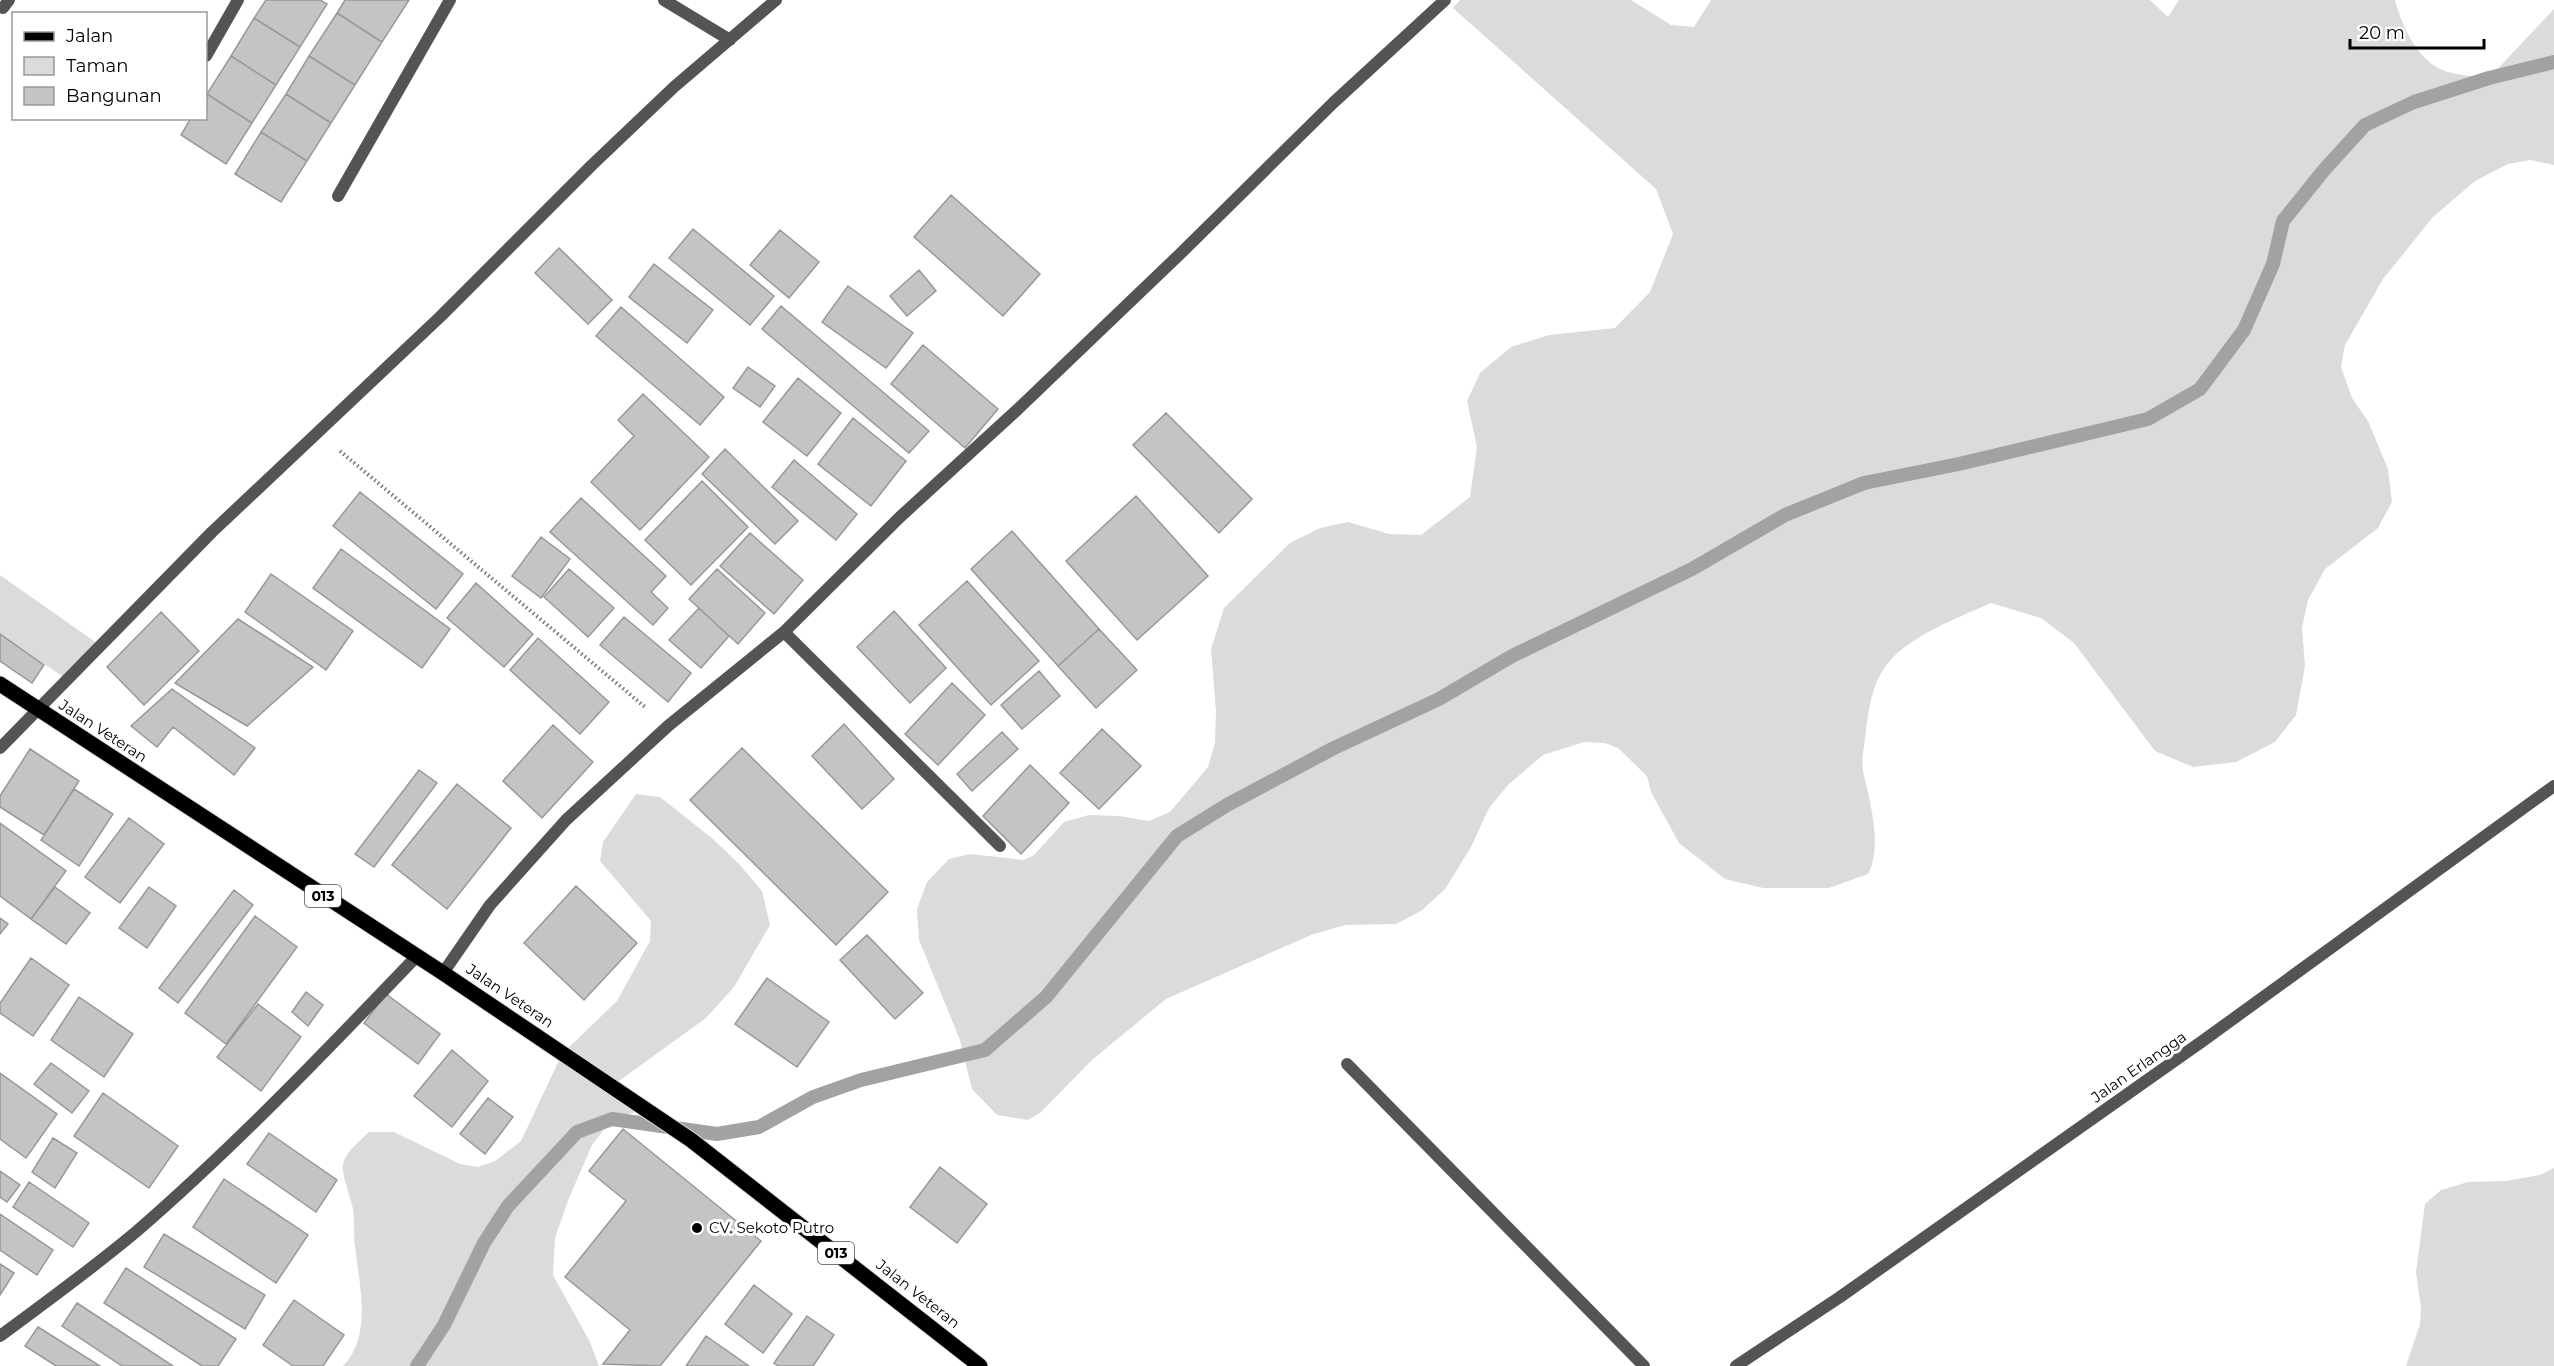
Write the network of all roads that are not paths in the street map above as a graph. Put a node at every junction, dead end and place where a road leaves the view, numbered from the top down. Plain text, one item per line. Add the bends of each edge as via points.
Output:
1 (238, 0) edge
2 (450, 0) edge
3 (664, 0) edge
4 (776, 0) edge
5 (1446, 0) edge
6 (730, 40) junction
7 (207, 54) edge
8 (338, 196) dead end
9 (784, 632) junction
10 (0, 684) edge
11 (38, 710) junction
12 (0, 748) edge
13 (2554, 786) edge
14 (1000, 846) dead end
15 (416, 957) junction
16 (443, 973) junction
17 (1347, 1064) dead end
18 (0, 1336) edge
19 (980, 1366) edge
20 (1644, 1366) edge
21 (1736, 1366) edge

1 - 7 street
2 - 8 street
3 - 6 street
4 - 6 street
5 - 9 street via 900,517
6 - 11 street via 649,110 441,316 212,532
9 - 14 street
9 - 16 street via 668,726 566,820 490,905
10 - 11 main road, Jalan Veteran / 013
11 - 12 street
11 - 15 main road, Jalan Veteran / 013
13 - 21 street, Jalan Erlangga via 2204,1040
15 - 16 main road, Jalan Veteran / 013
15 - 18 street via 278,1100 187,1186 88,1271
16 - 19 main road, Jalan Veteran / 013 via 691,1140
17 - 20 street

